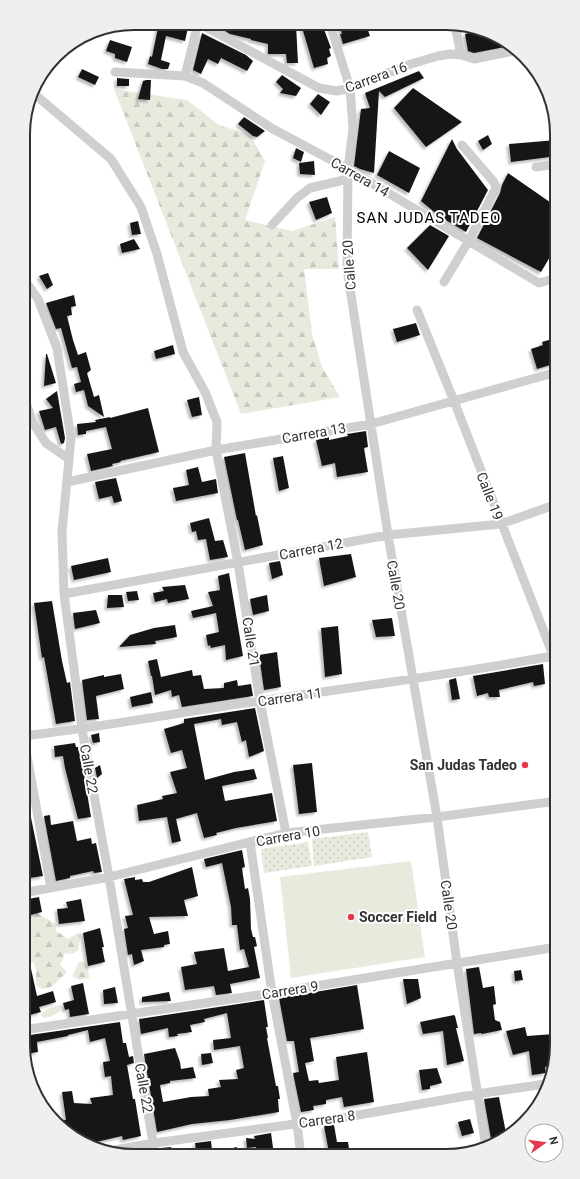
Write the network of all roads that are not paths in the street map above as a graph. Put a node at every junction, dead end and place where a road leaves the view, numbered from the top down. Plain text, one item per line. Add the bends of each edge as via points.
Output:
1 (196, 30) edge
2 (211, 30) edge
3 (332, 30) edge
4 (456, 30) edge
5 (509, 52) edge
6 (461, 55) junction
7 (115, 72) dead end
8 (185, 76) junction
9 (350, 88) junction
10 (37, 96) edge
11 (462, 145) dead end
12 (550, 165) edge
13 (536, 167) dead end
14 (348, 169) junction
15 (348, 179) junction
16 (272, 225) dead end
17 (468, 242) junction
18 (550, 280) edge
19 (444, 282) dead end
20 (30, 288) edge
21 (417, 310) dead end
22 (550, 374) edge
23 (454, 401) junction
24 (30, 414) edge
25 (371, 424) junction
26 (216, 450) junction
27 (69, 459) junction
28 (67, 482) junction
29 (550, 506) edge
30 (501, 524) junction
31 (388, 535) junction
32 (238, 563) junction
33 (64, 594) junction
34 (550, 643) edge
35 (550, 656) edge
36 (412, 680) junction
37 (260, 701) junction
38 (82, 729) junction
39 (30, 734) edge
40 (30, 773) edge
41 (550, 802) edge
42 (437, 817) junction
43 (286, 833) junction
44 (250, 842) junction
45 (109, 878) junction
46 (51, 888) junction
47 (30, 892) edge
48 (550, 948) edge
49 (457, 963) junction
50 (272, 993) junction
51 (131, 1014) junction
52 (30, 1029) edge
53 (542, 1084) edge
54 (477, 1094) junction
55 (298, 1124) junction
56 (485, 1141) edge
57 (154, 1143) junction
58 (125, 1148) edge
59 (154, 1149) edge
60 (300, 1149) edge

1 - 8 street
2 - 9 street, Carrera 16 via 319,88 337,91
3 - 9 street, Calle 20
4 - 6 street
5 - 6 street, Carrera 16 via 474,59
6 - 9 street, Carrera 16 via 438,56 411,64
7 - 8 street, Carrera 14
8 - 14 street, Carrera 14 via 203,83 273,129
9 - 14 street, Calle 20 via 353,128
10 - 26 street, Calle 21 via 111,158 141,207 157,254 183,352 205,392 217,422
11 - 17 street via 496,186
12 - 13 street
14 - 15 street, Calle 20
14 - 17 street, Carrera 14
15 - 16 street via 310,188
15 - 25 street, Calle 20 via 347,270
17 - 18 street, Carrera 14 via 539,283
17 - 19 street
20 - 27 street, Calle 22 via 38,299 57,348 71,438
21 - 23 street, Calle 19
22 - 23 street, Carrera 13
23 - 25 street, Carrera 13
23 - 30 street, Calle 19
24 - 27 street via 46,443
25 - 26 street, Carrera 13
25 - 31 street, Calle 20
26 - 28 street, Carrera 13
26 - 32 street, Calle 21
27 - 28 street, Calle 22
28 - 33 street, Calle 22 via 62,532
29 - 30 street, Carrera 12
30 - 31 street, Carrera 12
30 - 34 street, Calle 19
31 - 32 street, Carrera 12
31 - 36 street, Calle 20
32 - 33 street, Carrera 12
32 - 37 street, Calle 21
33 - 38 street, Calle 22
35 - 36 street, Carrera 11
36 - 37 street, Carrera 11
36 - 42 street, Calle 20
37 - 38 street, Carrera 11
37 - 43 street, Calle 21
38 - 39 street, Carrera 11
38 - 45 street, Calle 22
40 - 46 street
41 - 42 street, Carrera 10
42 - 43 street, Carrera 10
42 - 49 street, Calle 20
43 - 44 street, Carrera 10
44 - 45 street, Carrera 10
44 - 50 street
45 - 46 street, Carrera 10
45 - 51 street, Calle 22
46 - 47 street, Carrera 10
48 - 49 street, Carrera 9
49 - 50 street, Carrera 9
49 - 54 street, Calle 20
50 - 51 street, Carrera 9
50 - 55 street
51 - 52 street, Carrera 9
51 - 57 street, Calle 22
53 - 54 street, Carrera 8
54 - 55 street, Carrera 8
54 - 56 street, Calle 20
55 - 57 street, Carrera 8
55 - 60 street
57 - 58 street, Carrera 8
57 - 59 street, Calle 22

